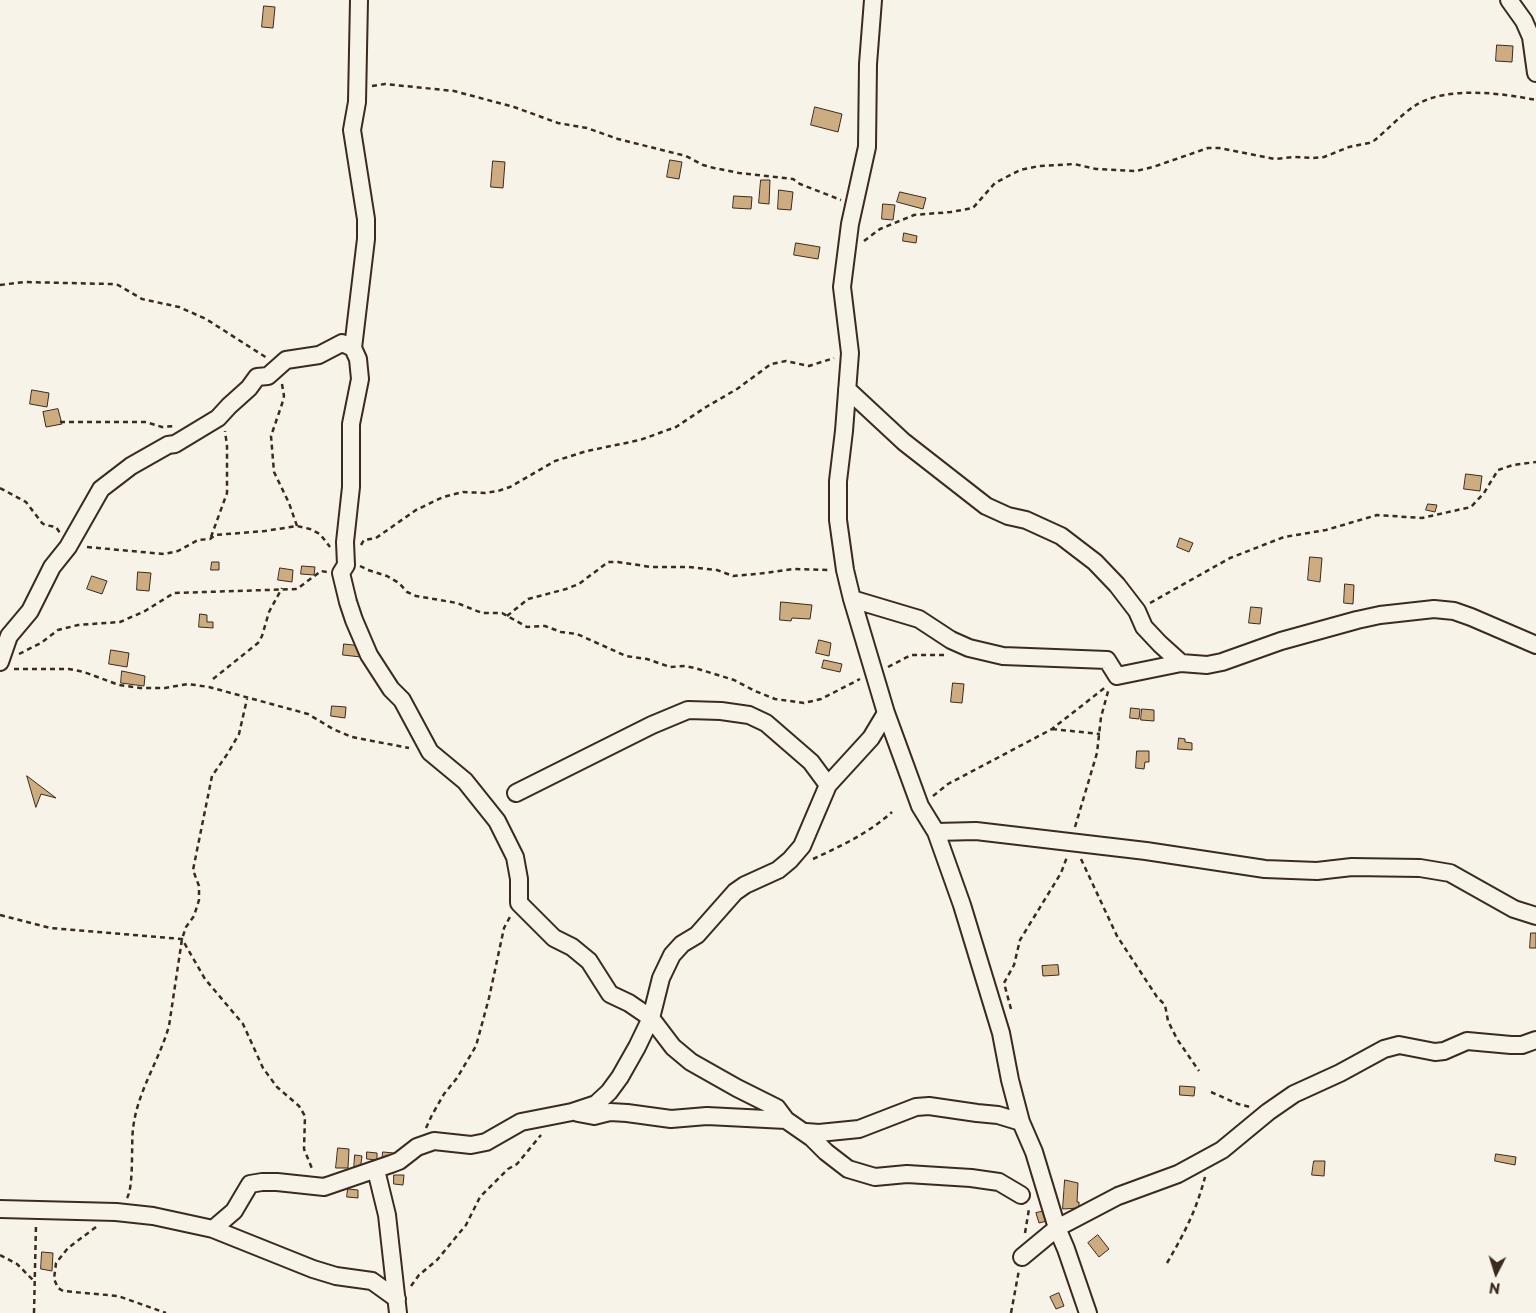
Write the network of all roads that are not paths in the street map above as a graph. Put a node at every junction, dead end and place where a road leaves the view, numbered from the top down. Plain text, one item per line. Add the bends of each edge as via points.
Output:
1 (359, 0) edge
2 (873, 0) edge
3 (1509, 0) edge
4 (1536, 72) edge
5 (353, 348) junction
6 (847, 389) junction
7 (852, 599) junction
8 (1536, 645) edge
9 (1180, 663) junction
10 (6, 664) edge
11 (886, 713) junction
12 (828, 785) junction
13 (516, 793) dead end
14 (936, 832) junction
15 (1536, 916) edge
16 (650, 1018) junction
17 (1536, 1040) edge
18 (572, 1112) junction
19 (786, 1120) junction
20 (1021, 1122) junction
21 (806, 1132) junction
22 (376, 1170) junction
23 (1025, 1198) road end
24 (0, 1209) edge
25 (1057, 1228) junction
26 (213, 1229) junction
27 (1022, 1257) road end
28 (397, 1306) edge
29 (1088, 1313) edge

1 - 5 street via 357,102 352,130 366,219 366,239
2 - 6 street via 867,147 850,224 842,287 850,354
3 - 4 street via 1532,37
5 - 10 street via 342,343 319,355 286,360 268,376 258,377 218,418 112,478 101,489 68,547 52,567 30,611 9,636
5 - 16 street via 360,379 351,424 346,567 348,602 369,654 391,690 402,700 430,752 465,781 497,821 515,857 519,903 554,938 589,961 610,994
6 - 7 street via 838,481 838,520
6 - 9 street via 904,442 986,506 1060,536 1095,562 1137,611 1144,627
7 - 9 street via 919,619 969,648 1003,656 1107,660 1117,676
7 - 11 street
8 - 9 street via 1471,617 1434,609 1357,620 1281,641 1222,662 1207,665
11 - 12 street via 871,738
11 - 14 street via 920,806
12 - 13 street via 811,762 766,723 749,715 688,710
12 - 16 street via 802,846 790,860 778,870 745,884 735,892 697,935 672,955 661,978
14 - 15 street via 976,831 1265,869 1420,868 1450,873 1514,909
14 - 20 street via 962,904 1001,1034
16 - 18 street via 609,1092 596,1104
16 - 19 street via 673,1047 691,1062 777,1108
17 - 25 street via 1522,1045 1467,1041 1435,1052 1392,1046 1294,1094 1222,1150 1178,1174 1118,1196
18 - 19 street via 594,1116 610,1112 627,1113 671,1119 707,1116
18 - 22 street via 521,1122 486,1142 471,1145 434,1141
19 - 21 street
20 - 21 street via 998,1115 929,1106 916,1107 859,1129
20 - 25 street via 1034,1152
21 - 23 street via 848,1169 875,1177 907,1174 999,1182
22 - 26 street via 324,1187 277,1182 250,1184 234,1210
22 - 28 street via 387,1215
24 - 26 street via 116,1212
25 - 27 street
25 - 29 street
26 - 28 street via 313,1269 372,1281

